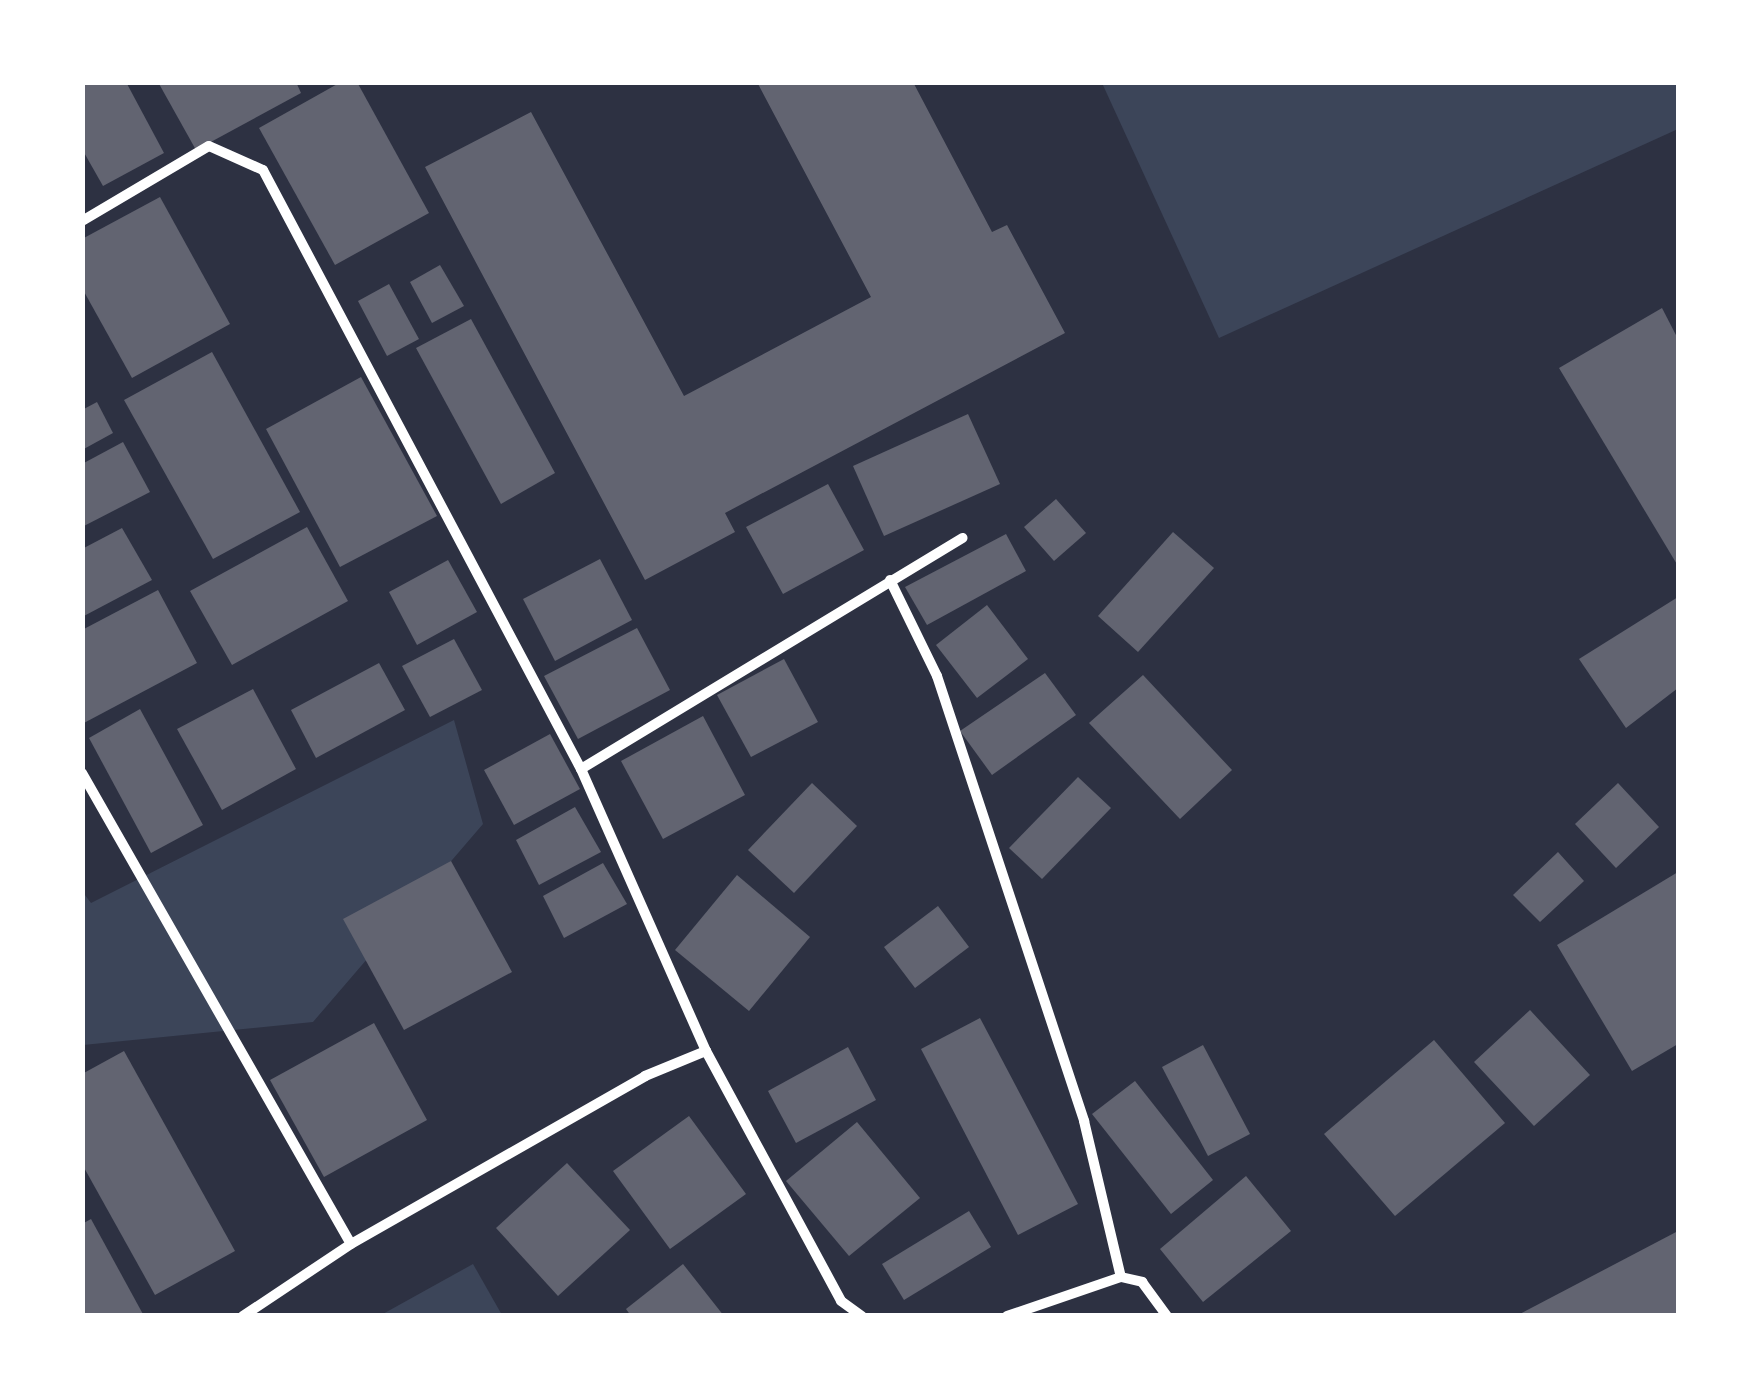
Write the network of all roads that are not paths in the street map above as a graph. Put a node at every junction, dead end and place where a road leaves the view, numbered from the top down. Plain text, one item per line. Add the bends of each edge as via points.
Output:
1 (82, 221) edge
2 (963, 538) dead end
3 (890, 580) junction
4 (581, 769) junction
5 (82, 773) edge
6 (706, 1051) junction
7 (351, 1244) junction
8 (1121, 1277) junction
9 (243, 1316) edge
10 (862, 1316) edge
11 (1007, 1316) edge
12 (1167, 1316) edge

1 - 4 street via 209,146 264,170
2 - 3 street
3 - 4 street
3 - 8 street via 943,695 1084,1122
4 - 6 street
5 - 7 street
6 - 7 street via 644,1076
6 - 10 street via 840,1301
7 - 9 street
8 - 11 street
8 - 12 street via 1142,1282

